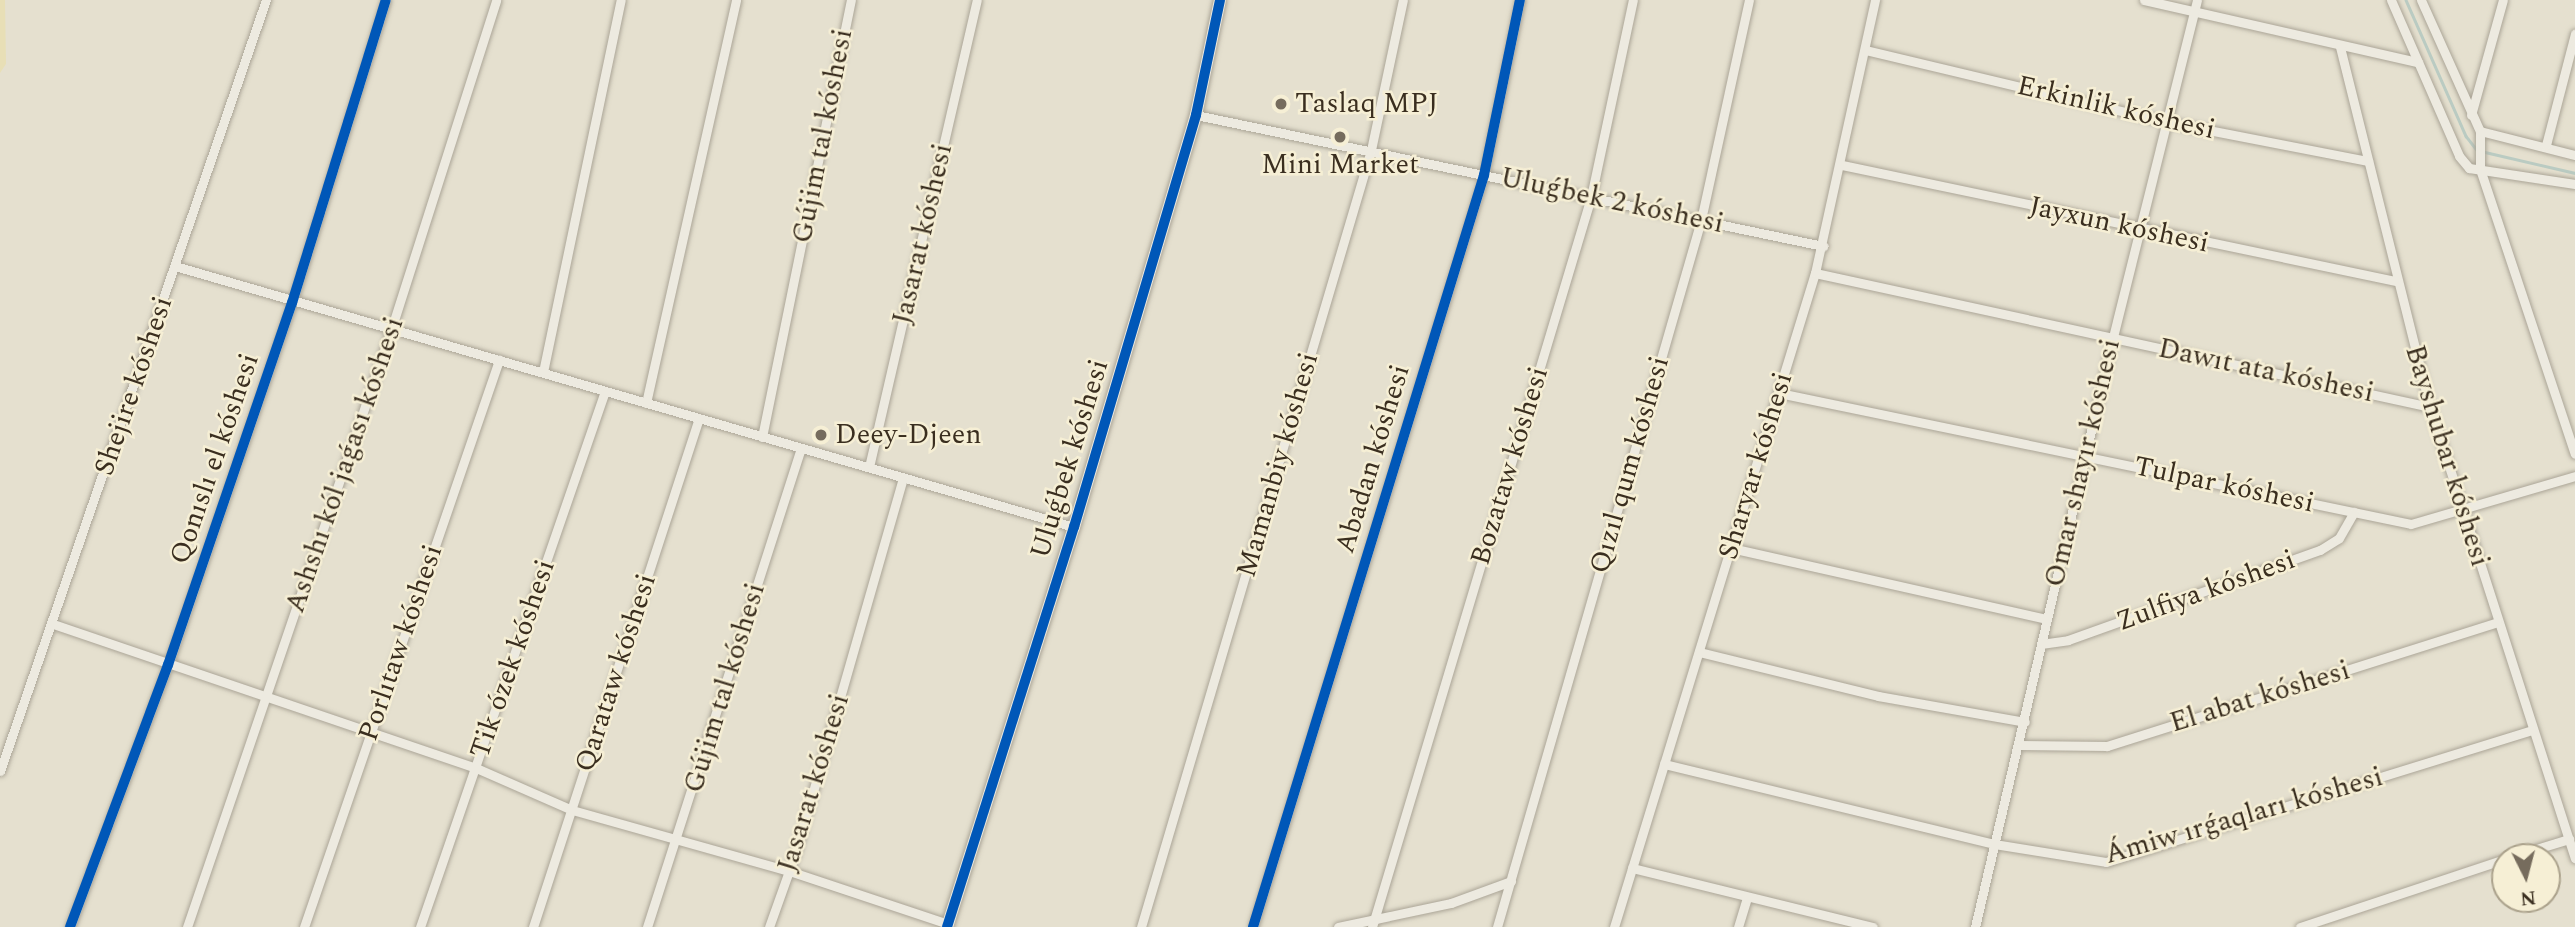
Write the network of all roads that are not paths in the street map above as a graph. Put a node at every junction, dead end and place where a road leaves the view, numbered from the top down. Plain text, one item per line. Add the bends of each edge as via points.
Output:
1 (266, 0) edge
2 (386, 0) edge
3 (496, 0) edge
4 (621, 0) edge
5 (736, 0) edge
6 (851, 0) edge
7 (977, 0) edge
8 (1220, 0) edge
9 (1403, 0) edge
10 (1520, 0) edge
11 (1633, 0) edge
12 (1748, 0) edge
13 (1875, 0) edge
14 (2144, 0) edge
15 (2197, 0) edge
16 (2391, 0) edge
17 (2421, 0) edge
18 (2503, 0) edge
19 (2195, 11) junction
20 (2575, 34) edge
21 (2340, 47) junction
22 (1865, 50) junction
23 (2418, 62) junction
24 (1196, 115) junction
25 (2471, 115) junction
26 (2167, 122) junction
27 (2480, 131) junction
28 (2546, 145) junction
29 (1371, 150) junction
30 (2575, 155) edge
31 (2368, 161) junction
32 (1842, 164) junction
33 (2480, 169) junction
34 (1484, 175) junction
35 (2575, 184) edge
36 (1591, 197) junction
37 (1701, 220) junction
38 (2140, 230) junction
39 (1823, 246) junction
40 (175, 266) junction
41 (1815, 273) junction
42 (2396, 281) junction
43 (292, 303) junction
44 (391, 330) junction
45 (2113, 337) junction
46 (499, 360) junction
47 (543, 372) junction
48 (605, 391) junction
49 (1779, 393) junction
50 (646, 403) junction
51 (2430, 407) junction
52 (699, 418) junction
53 (762, 436) junction
54 (801, 448) junction
55 (2575, 454) edge
56 (2085, 456) junction
57 (869, 467) junction
58 (2575, 475) edge
59 (903, 478) junction
60 (2463, 510) junction
61 (2354, 512) junction
62 (1074, 527) junction
63 (1731, 548) junction
64 (2047, 619) junction
65 (2497, 622) junction
66 (53, 624) junction
67 (2041, 645) junction
68 (1699, 652) junction
69 (168, 665) junction
70 (267, 699) junction
71 (2025, 722) junction
72 (2533, 730) junction
73 (370, 733) junction
74 (2020, 745) junction
75 (1664, 764) junction
76 (476, 768) junction
77 (0, 771) edge
78 (572, 810) junction
79 (2569, 839) junction
80 (678, 840) junction
81 (2556, 843) edge
82 (1994, 844) junction
83 (2574, 854) edge
84 (2491, 863) edge
85 (1632, 868) junction
86 (789, 871) junction
87 (1511, 881) junction
88 (1747, 897) junction
89 (1373, 923) edge
90 (947, 925) edge
91 (1861, 926) edge
92 (70, 927) edge
93 (187, 927) edge
94 (304, 927) edge
95 (421, 927) edge
96 (533, 927) edge
97 (647, 927) edge
98 (769, 927) edge
99 (1141, 927) edge
100 (1253, 927) edge
101 (1338, 927) edge
102 (1497, 927) edge
103 (1614, 927) edge
104 (1738, 927) edge
105 (1873, 927) edge
106 (1975, 927) edge
107 (2300, 927) edge

1 - 40 street, Shejire kóshesi
2 - 43 street, Qonıslı el kóshesi
3 - 44 street, Ashshı kól jaǵası kóshesi
4 - 47 street
5 - 50 street
6 - 53 street, Gújim tal kóshesi
7 - 57 street, Jasarat kóshesi
8 - 24 street, Uluǵbek kóshesi
9 - 29 street, Mamanbiy kóshesi
10 - 34 street, Abadan kóshesi
11 - 36 street, Bozataw kóshesi
12 - 37 street, Qızıl qum kóshesi
13 - 22 street, Sharyar kóshesi
14 - 19 street
15 - 19 street, Omar shayır kóshesi
16 - 23 street
17 - 25 street
18 - 25 street
19 - 21 street
19 - 26 street, Omar shayır kóshesi
20 - 28 street
21 - 23 street
21 - 31 street, Bayshubar kóshesi
22 - 26 street, Erkinlik kóshesi
22 - 32 street, Sharyar kóshesi
23 - 33 street via 2459,156 2469,168
24 - 29 street, Uluǵbek 2 kóshesi
24 - 62 street, Uluǵbek kóshesi
25 - 27 street
26 - 31 street, Erkinlik kóshesi
26 - 38 street, Omar shayır kóshesi
27 - 28 street
27 - 33 street
28 - 30 street
29 - 34 street, Uluǵbek 2 kóshesi
29 - 99 street, Mamanbiy kóshesi
31 - 42 street, Bayshubar kóshesi
32 - 38 street, Jayxun kóshesi
32 - 39 street, Sharyar kóshesi
33 - 35 street
33 - 55 street
34 - 36 street, Uluǵbek 2 kóshesi
34 - 100 street, Abadan kóshesi
36 - 37 street, Uluǵbek 2 kóshesi
36 - 89 street, Bozataw kóshesi
37 - 39 street, Uluǵbek 2 kóshesi
37 - 87 street, Qızıl qum kóshesi
38 - 42 street, Jayxun kóshesi
38 - 45 street, Omar shayır kóshesi
39 - 41 street, Sharyar kóshesi
40 - 43 street
40 - 66 street, Shejire kóshesi
41 - 45 street, Dawıt ata kóshesi
41 - 49 street, Sharyar kóshesi
42 - 51 street, Bayshubar kóshesi
43 - 44 street
43 - 69 street, Qonıslı el kóshesi
44 - 46 street
44 - 70 street, Ashshı kól jaǵası kóshesi
45 - 51 street, Dawıt ata kóshesi
45 - 56 street, Omar shayır kóshesi
46 - 47 street
46 - 73 street, Porlıtaw kóshesi
47 - 48 street
48 - 50 street
48 - 76 street, Tik ózek kóshesi
49 - 56 street, Tulpar kóshesi
49 - 63 street, Sharyar kóshesi
50 - 52 street
51 - 60 street, Bayshubar kóshesi
52 - 53 street
52 - 78 street, Qarataw kóshesi
53 - 54 street
54 - 57 street
54 - 80 street, Gújim tal kóshesi
56 - 61 street, Tulpar kóshesi
56 - 64 street, Omar shayır kóshesi
57 - 59 street
58 - 60 street, Tulpar kóshesi
59 - 62 street
59 - 86 street, Jasarat kóshesi
60 - 61 street, Tulpar kóshesi via 2411,524
60 - 65 street, Bayshubar kóshesi
61 - 67 street, Zulfiya kóshesi via 2339,538 2320,550 2068,640
62 - 90 street, Uluǵbek kóshesi
63 - 64 street
63 - 68 street, Sharyar kóshesi
64 - 67 street, Omar shayır kóshesi
65 - 72 street, Bayshubar kóshesi
65 - 74 street, El abat kóshesi via 2106,746
66 - 69 street
66 - 77 street, Shejire kóshesi
67 - 71 street, Omar shayır kóshesi
68 - 71 street via 1866,693
68 - 75 street, Sharyar kóshesi
69 - 70 street
69 - 92 street, Qonıslı el kóshesi
70 - 73 street
70 - 93 street, Ashshı kól jaǵası kóshesi
71 - 74 street, Omar shayır kóshesi
72 - 79 street, Bayshubar kóshesi
72 - 82 street, Ámiw ırǵaqları kóshesi via 2106,862
73 - 76 street
73 - 94 street, Porlıtaw kóshesi
74 - 82 street, Omar shayır kóshesi
75 - 82 street, Ámiw ırǵaqları kóshesi
75 - 85 street, Sharyar kóshesi
76 - 78 street
76 - 95 street, Tik ózek kóshesi
78 - 80 street
78 - 96 street, Qarataw kóshesi
79 - 81 street
79 - 83 street, Bayshubar kóshesi
80 - 86 street
80 - 97 street, Gújim tal kóshesi
82 - 106 street, Omar shayır kóshesi
84 - 107 street
85 - 88 street
85 - 103 street, Sharyar kóshesi
86 - 90 street
86 - 98 street, Jasarat kóshesi
87 - 89 street via 1451,903
87 - 102 street, Qızıl qum kóshesi
88 - 91 street
88 - 104 street
89 - 101 street
91 - 105 street

